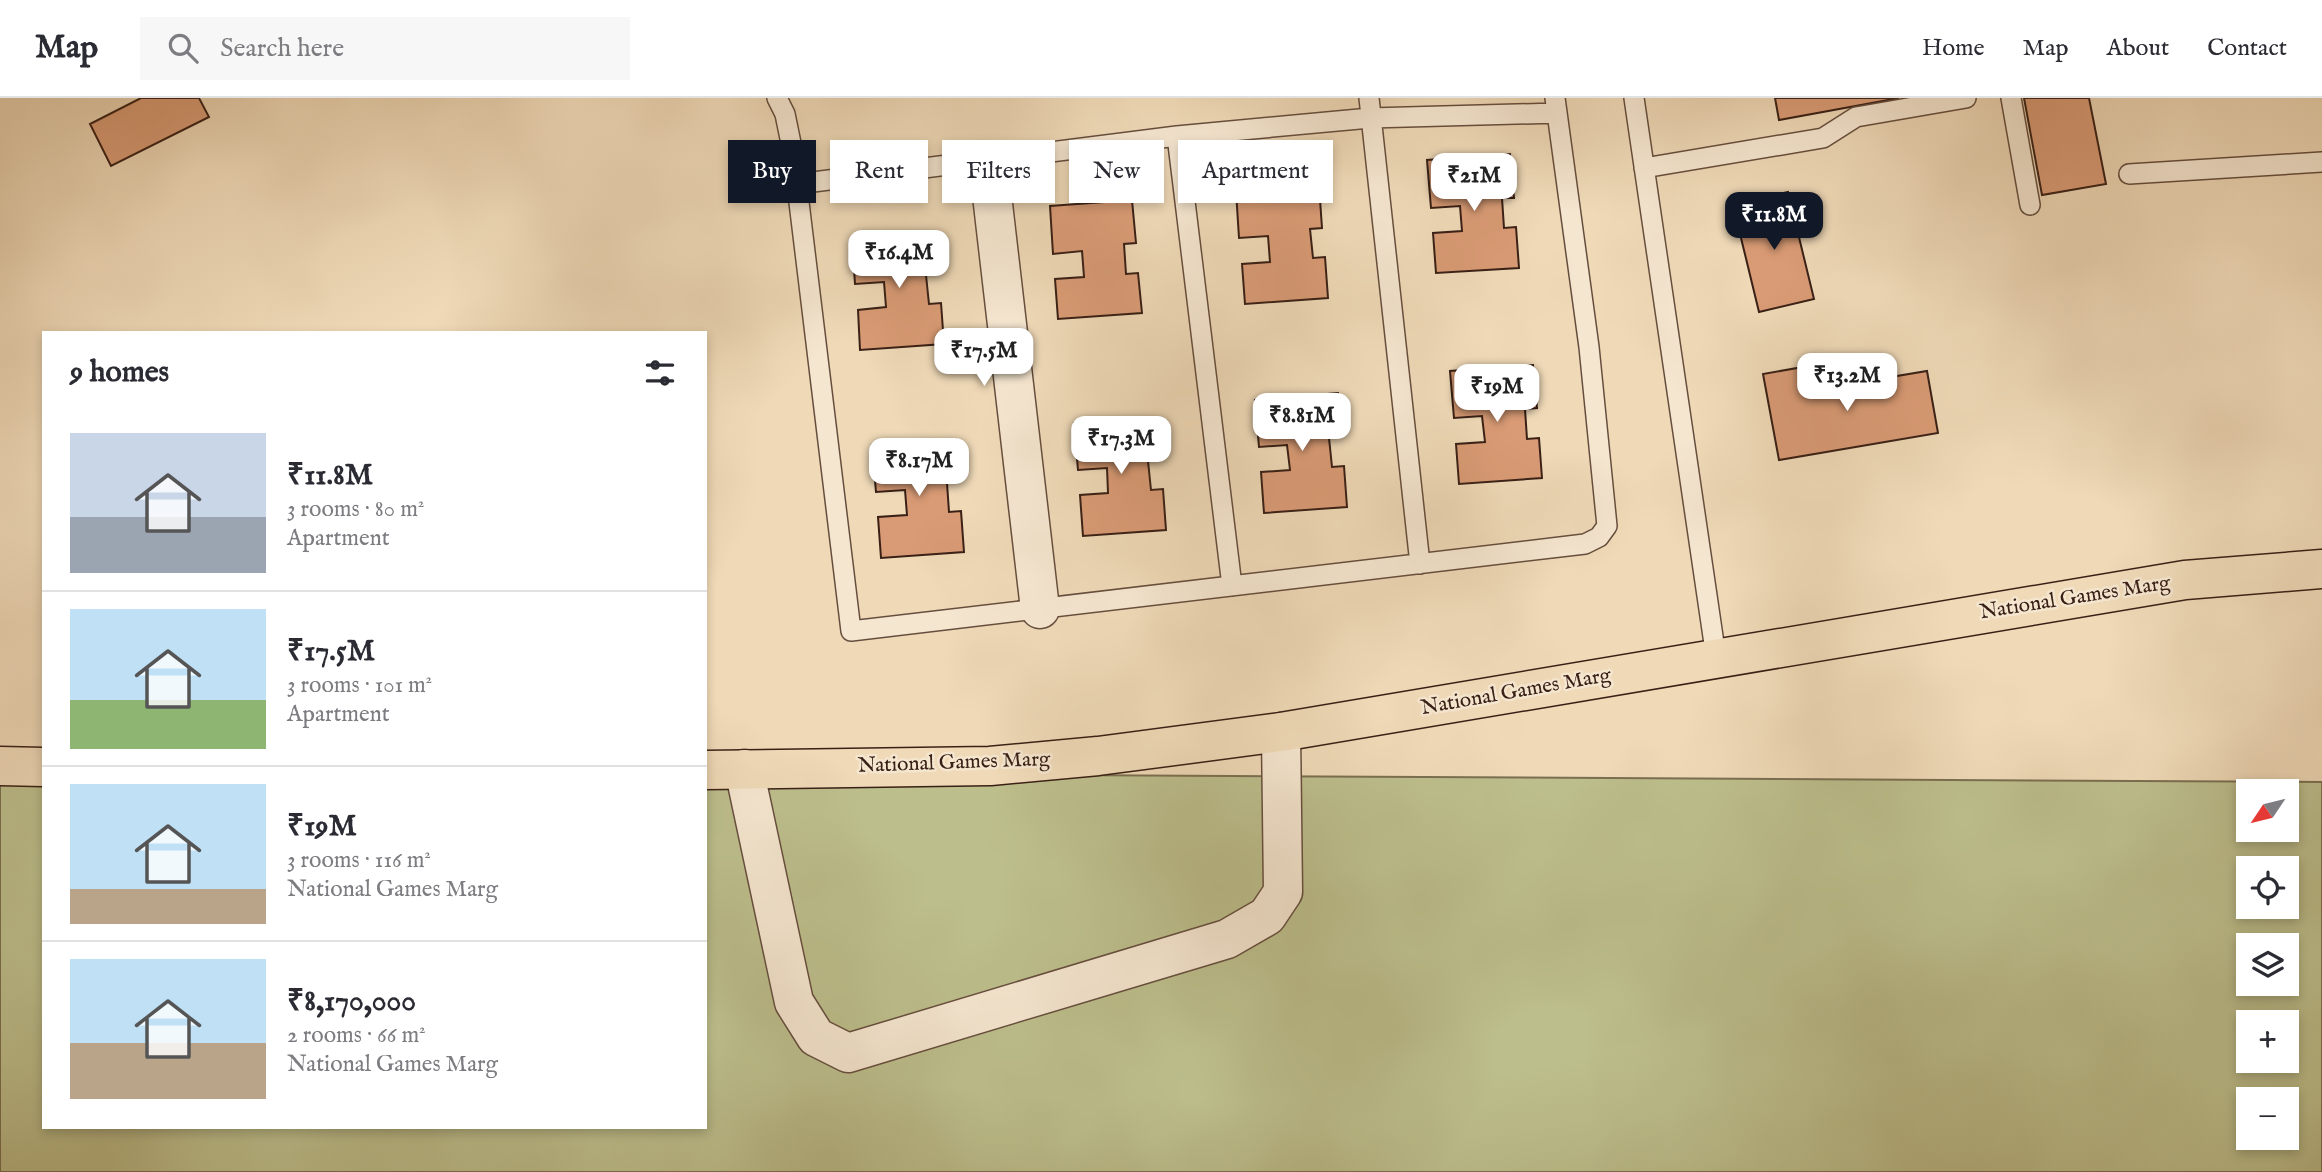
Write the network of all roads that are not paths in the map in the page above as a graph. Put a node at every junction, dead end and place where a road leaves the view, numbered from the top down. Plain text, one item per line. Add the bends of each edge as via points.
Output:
1 (777, 98) edge
2 (1633, 98) edge
3 (1966, 98) edge
4 (2011, 98) edge
5 (1556, 106) edge
6 (1369, 108) edge
7 (1177, 136) junction
8 (789, 140) edge
9 (1055, 152) edge
10 (2322, 162) edge
11 (942, 167) edge
12 (1644, 168) junction
13 (2129, 174) dead end
14 (816, 182) edge
15 (799, 203) edge
16 (993, 203) edge
17 (2030, 205) dead end
18 (1420, 564) junction
19 (2322, 569) edge
20 (1232, 586) junction
21 (1040, 609) junction
22 (1716, 657) junction
23 (1281, 732) junction
24 (0, 766) edge
25 (42, 767) edge
26 (744, 769) junction
27 (707, 770) edge

1 - 8 lane
2 - 12 lane
3 - 12 lane via 1856,117 1823,138
4 - 17 lane
5 - 6 lane
5 - 18 lane via 1589,347 1607,526 1585,544
6 - 7 lane
6 - 18 lane
7 - 9 lane
7 - 20 lane
10 - 13 lane
11 - 14 lane
12 - 22 lane
15 - 21 lane via 851,631
16 - 21 street
18 - 20 lane
19 - 22 main road, National Games Marg via 2185,580
20 - 21 lane
22 - 23 main road, National Games Marg
23 - 26 main road, National Games Marg via 990,765
23 - 26 street via 1283,892 1268,916 1227,939 848,1053 816,1037 794,1002
24 - 25 main road
26 - 27 main road, National Games Marg

